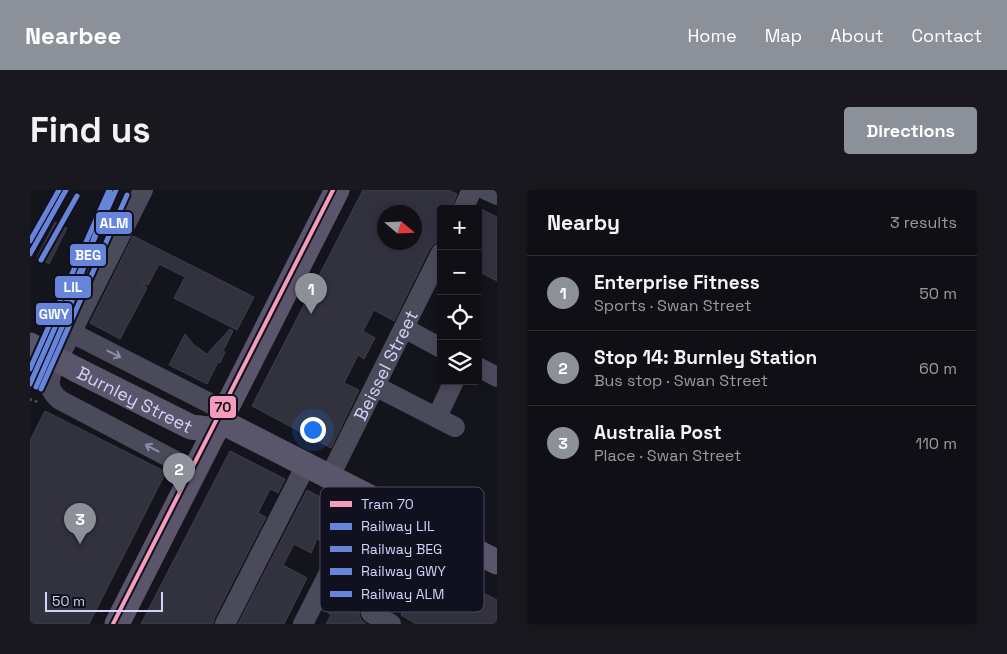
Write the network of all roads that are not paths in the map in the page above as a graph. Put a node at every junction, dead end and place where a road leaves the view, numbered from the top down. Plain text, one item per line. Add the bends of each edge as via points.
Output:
1 (143, 190) edge
2 (337, 190) edge
3 (472, 190) edge
4 (486, 190) edge
5 (497, 195) edge
6 (465, 205) edge
7 (437, 261) edge
8 (404, 328) junction
9 (70, 336) junction
10 (30, 345) edge
11 (437, 346) edge
12 (482, 369) edge
13 (497, 377) edge
14 (452, 385) edge
15 (375, 386) junction
16 (436, 417) junction
17 (220, 421) junction
18 (455, 427) dead end
19 (306, 465) junction
20 (195, 470) junction
21 (330, 476) junction
22 (351, 487) edge
23 (484, 555) edge
24 (497, 562) edge
25 (320, 591) edge
26 (371, 613) dead end
27 (117, 624) edge
28 (225, 624) edge
29 (303, 624) edge
30 (391, 624) edge

1 - 9 street
2 - 17 main road
3 - 6 street
4 - 5 street
7 - 8 street, Beissel Street
8 - 11 street
8 - 15 street, Beissel Street
9 -> 17 street, Burnley Street via 78,336
20 -> 9 street, Burnley Street via 53,394 50,378
10 - 17 main road, Burnley Street, bridge via 190,427
12 - 13 street
14 - 16 street
15 - 16 street
15 - 21 street, Beissel Street
16 - 18 street
17 - 19 main road, Burnley Street
17 - 20 main road
19 - 21 main road, Burnley Street
19 - 28 street
20 - 27 main road
21 - 22 main road, Burnley Street
23 - 24 main road, Burnley Street
25 - 29 street
26 - 30 street

